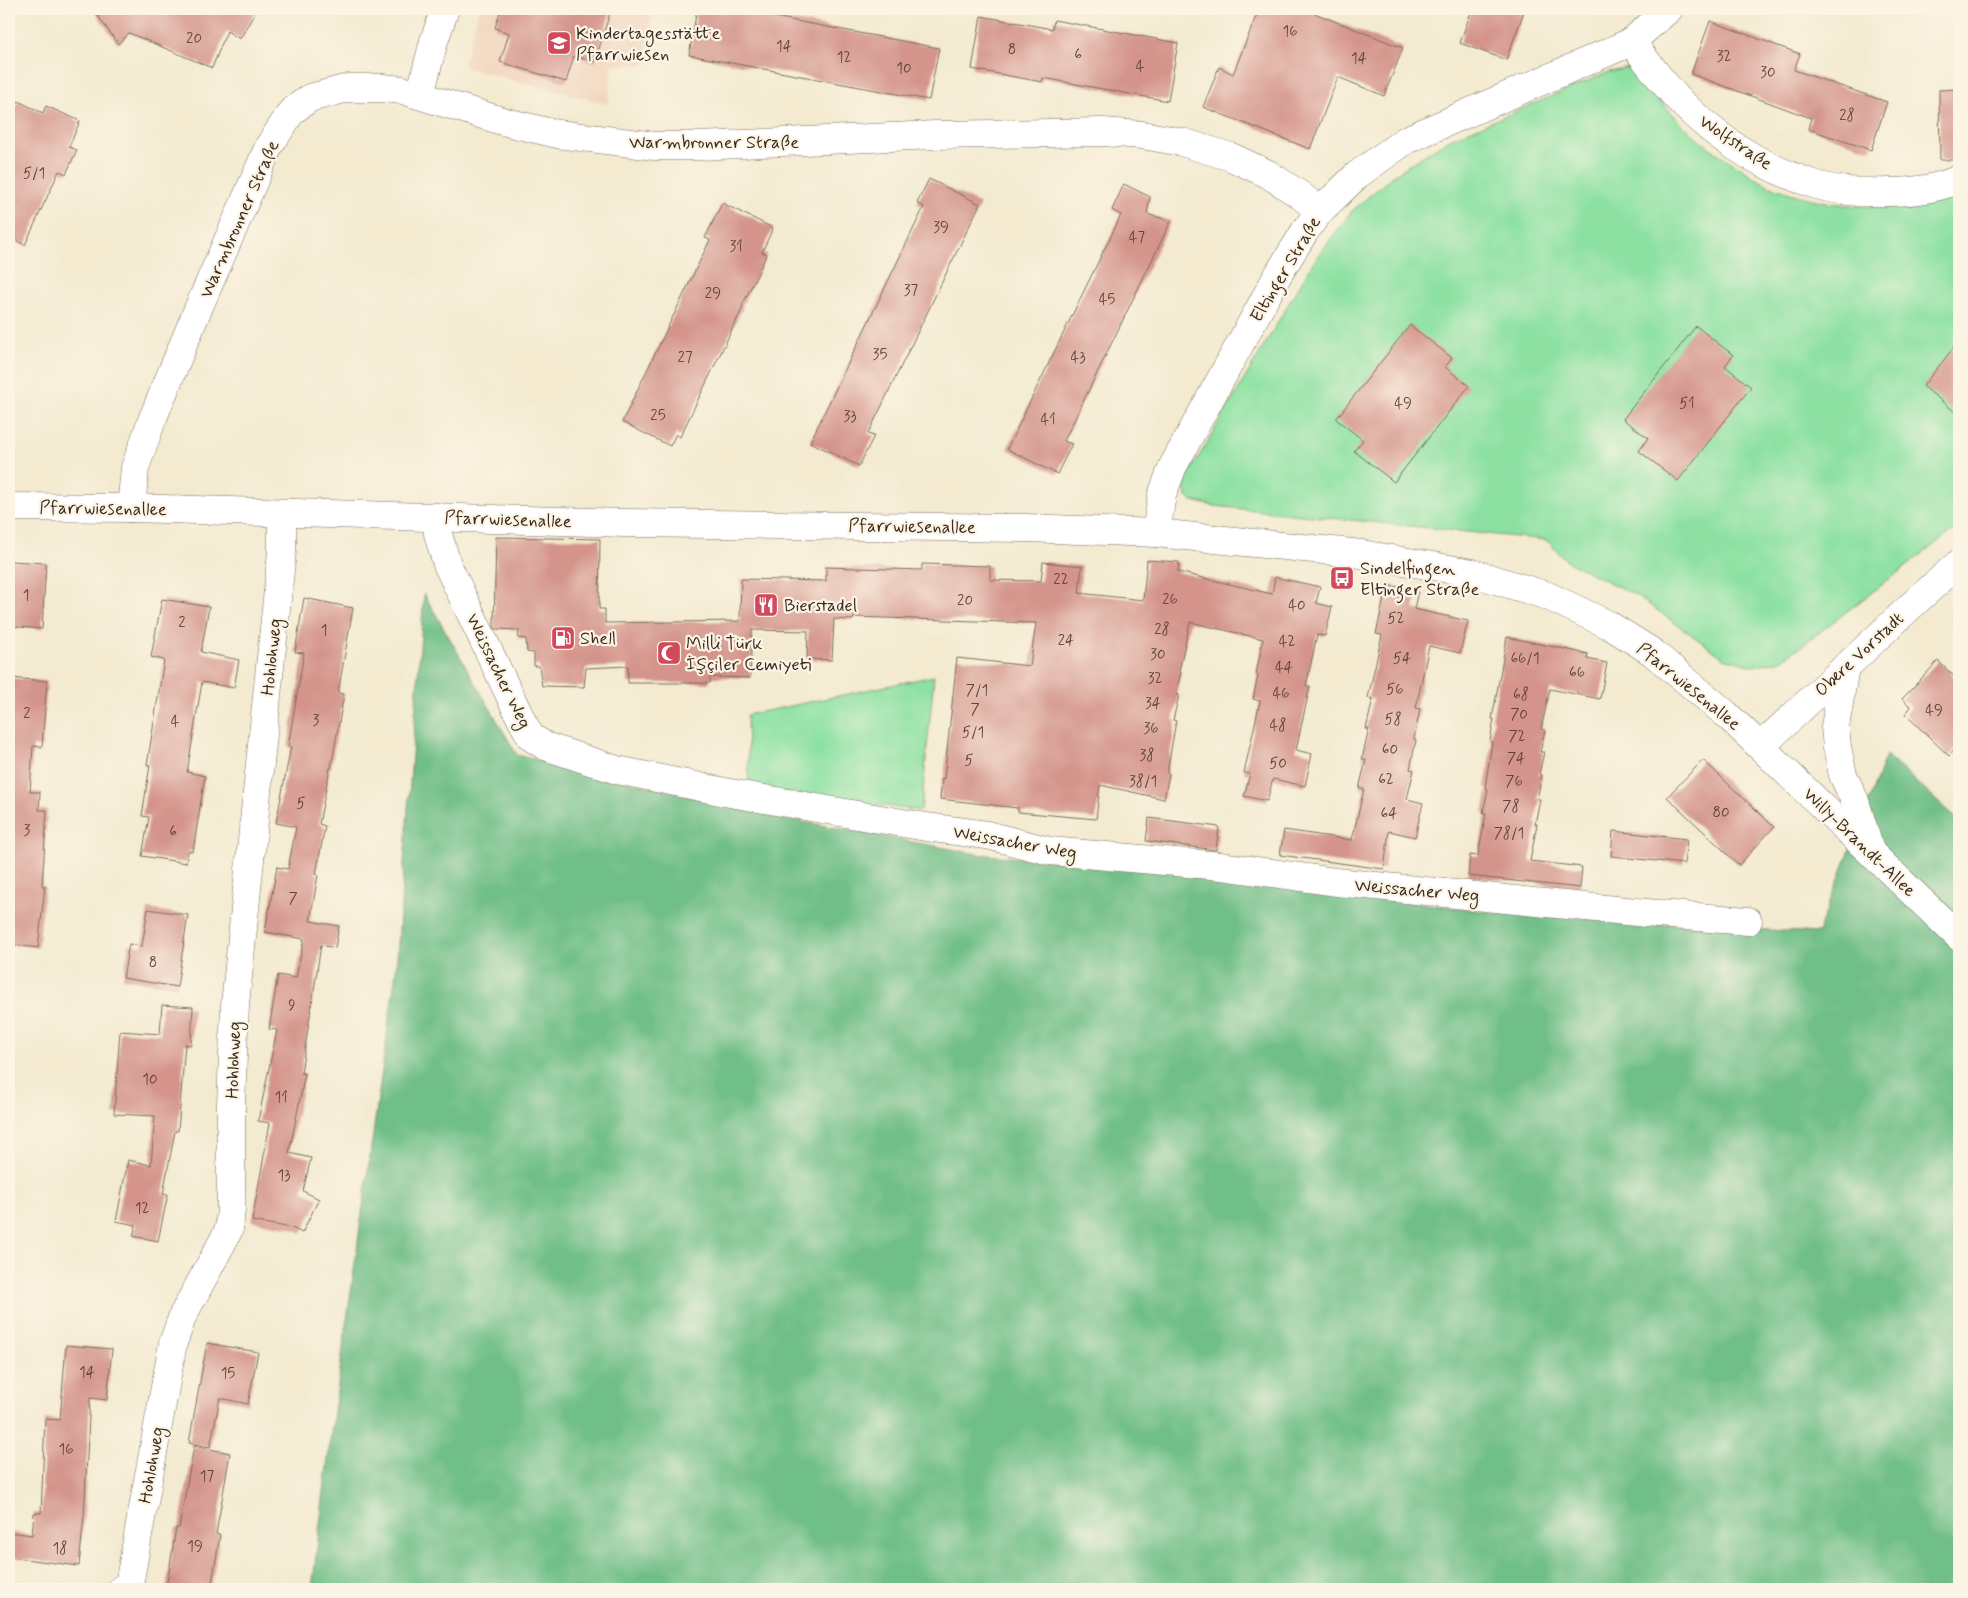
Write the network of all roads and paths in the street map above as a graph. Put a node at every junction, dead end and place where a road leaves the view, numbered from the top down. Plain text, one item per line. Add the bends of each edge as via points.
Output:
1 (445, 9) edge
2 (1669, 9) edge
3 (1631, 42) junction
4 (420, 95) junction
5 (1959, 179) edge
6 (1320, 211) junction
7 (9, 507) edge
8 (131, 508) junction
9 (282, 513) junction
10 (437, 517) junction
11 (1156, 533) junction
12 (1959, 563) edge
13 (1845, 667) junction
14 (1761, 746) junction
15 (1870, 852) junction
16 (1748, 921) dead end
17 (1959, 937) edge
18 (122, 1589) edge

1 - 4 street
2 - 3 street, Eltinger Straße
3 - 5 street, Wolfstraße via 1684,106 1721,137 1772,169 1819,186 1867,193 1908,192
3 - 6 street, Eltinger Straße via 1406,140 1357,175
4 - 6 street, Warmbronner Straße via 502,121 558,134 655,146 935,135 1103,132 1142,135 1182,142 1231,157 1268,174
4 - 8 street, Warmbronner Straße via 382,88 348,88 310,98 292,111 269,146 160,401 135,468
6 - 11 street, Eltinger Straße via 1279,274 1173,466 1162,495
7 - 8 street, Pfarrwiesenallee
8 - 9 street, Pfarrwiesenallee
9 - 10 street, Pfarrwiesenallee
9 - 18 street, Hohlohweg via 282,551 235,1005 229,1229 183,1315 173,1343 129,1585
10 - 11 street, Pfarrwiesenallee
10 - 16 street, Weissacher Weg via 438,534 447,564 531,737 545,746 583,760 730,793 987,835 1050,850 1221,866 1336,882
11 - 14 street, Pfarrwiesenallee via 1362,554 1473,574 1548,596 1610,625 1652,652
12 - 13 street, Obere Vorstadt
13 - 14 street, Obere Vorstadt
13 - 15 street via 1835,727 1837,747 1843,775 1855,800
14 - 15 street, Willy-Brandt-Allee
15 - 17 street, Willy-Brandt-Allee

